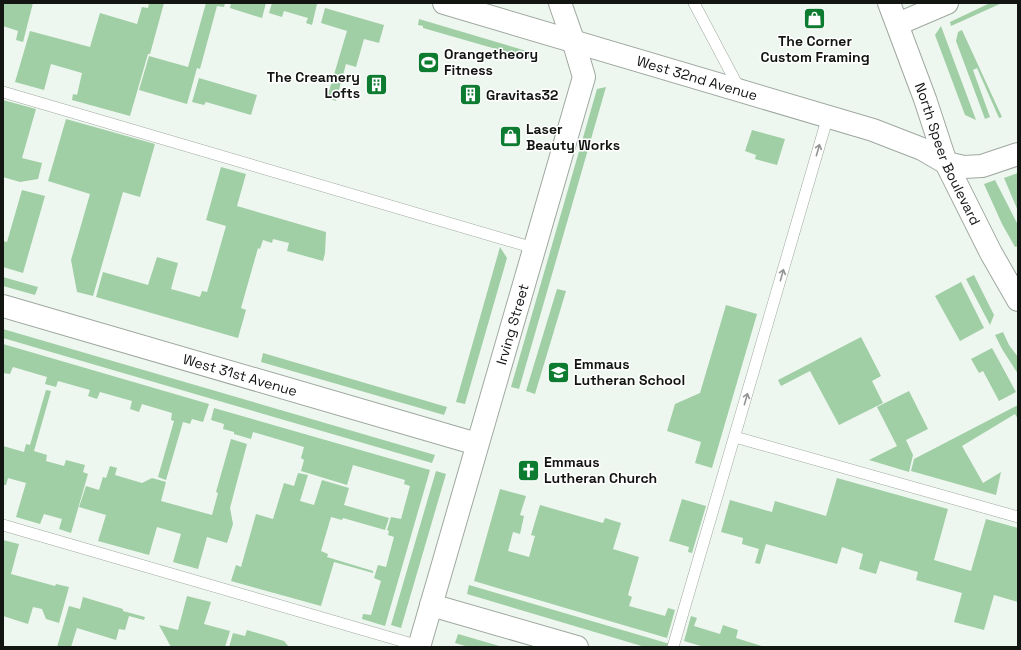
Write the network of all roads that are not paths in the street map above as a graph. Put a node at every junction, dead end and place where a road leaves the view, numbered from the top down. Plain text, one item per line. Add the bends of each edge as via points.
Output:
1 (444, 3) edge
2 (560, 3) edge
3 (694, 3) edge
4 (889, 3) edge
5 (946, 3) edge
6 (898, 24) junction
7 (573, 40) junction
8 (740, 90) junction
9 (3, 92) edge
10 (828, 116) junction
11 (1018, 154) edge
12 (946, 163) junction
13 (534, 248) junction
14 (1018, 300) edge
15 (3, 306) edge
16 (735, 437) junction
17 (477, 444) junction
18 (1018, 517) edge
19 (3, 525) edge
20 (431, 605) junction
21 (419, 646) edge
22 (576, 647) edge
23 (673, 647) edge

1 - 7 street, West 32nd Avenue
2 - 7 street, Irving Street
3 - 8 lane
4 - 6 street, North Speer Boulevard
5 - 6 street
6 - 12 street, North Speer Boulevard
7 - 8 street, West 32nd Avenue
7 - 13 street, Irving Street via 584,77
8 - 10 street, West 32nd Avenue
9 - 13 lane
10 - 12 street, West 32nd Avenue via 890,136 922,149
16 -> 10 lane
11 - 12 street via 982,166 964,167
12 - 14 street, North Speer Boulevard via 991,253
13 - 17 street, Irving Street
15 - 17 street, West 31st Avenue
16 - 18 lane
16 - 23 lane
17 - 20 street, Irving Street
19 - 21 lane
20 - 21 street, Irving Street
20 - 22 street

